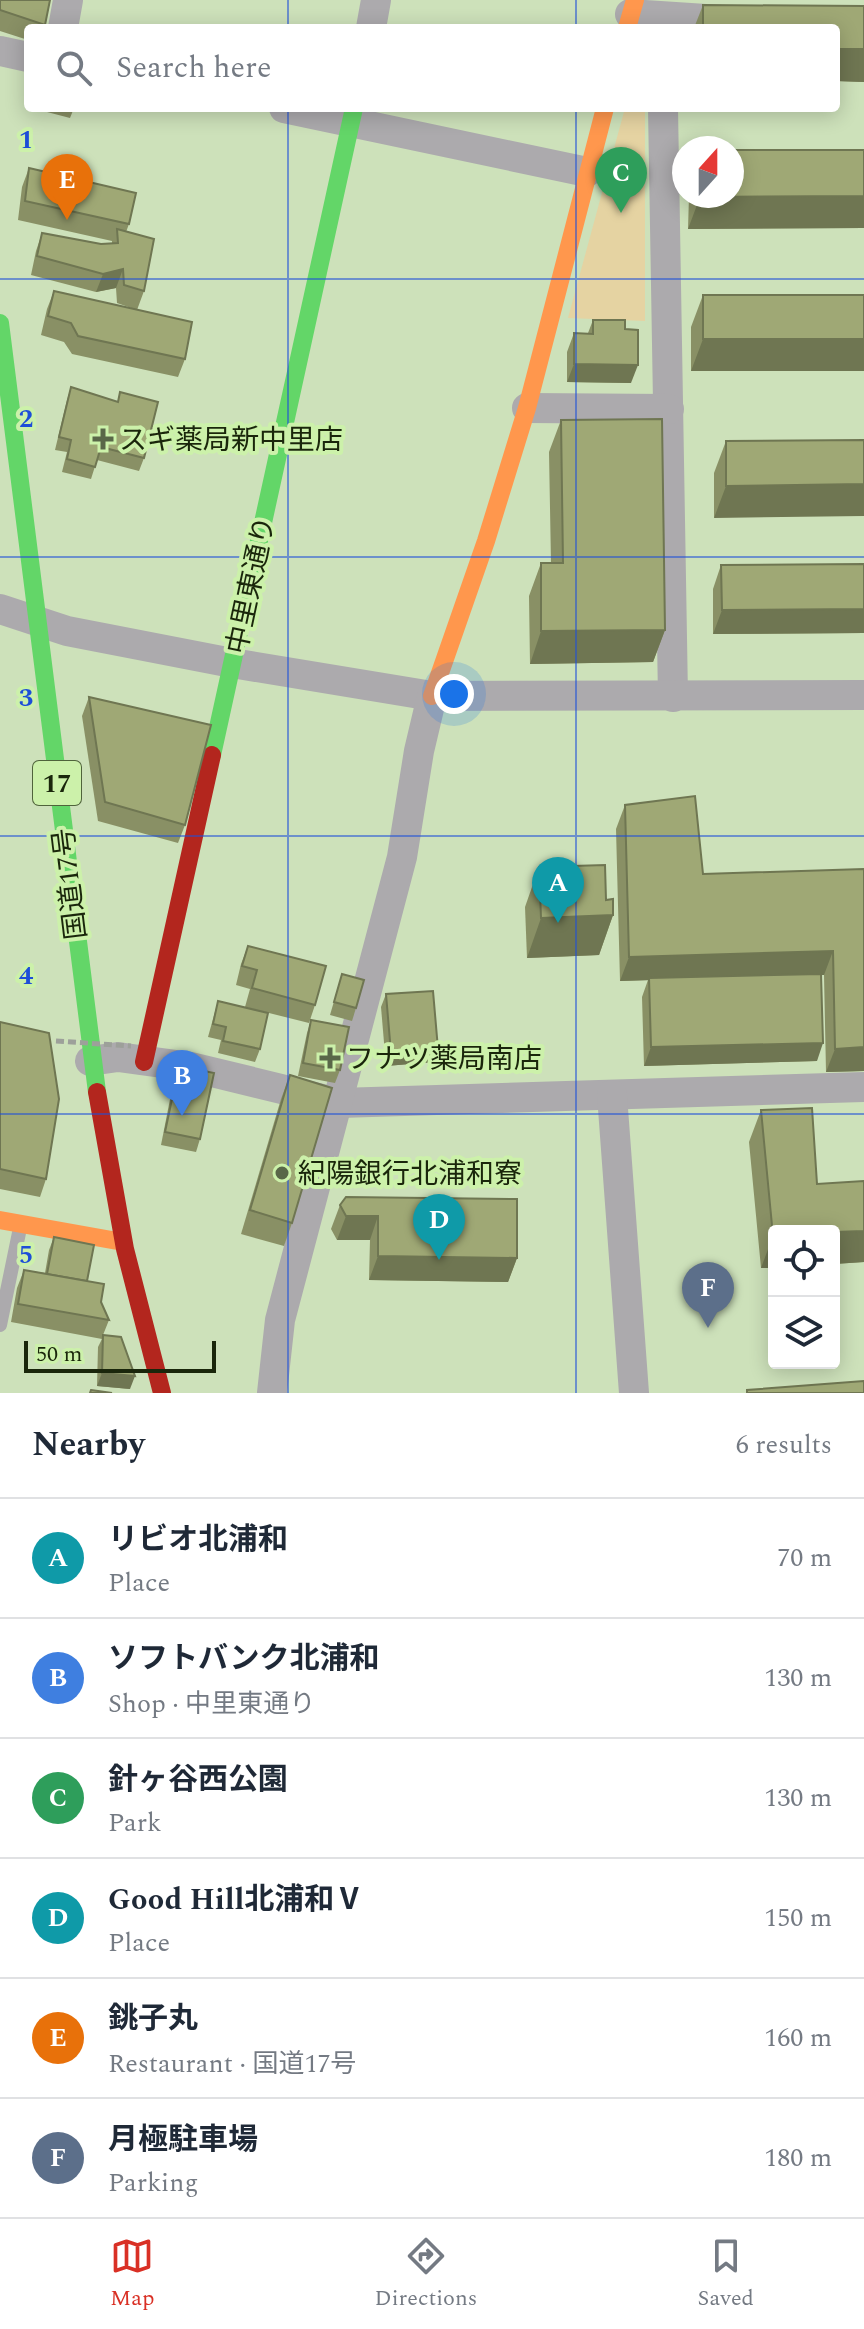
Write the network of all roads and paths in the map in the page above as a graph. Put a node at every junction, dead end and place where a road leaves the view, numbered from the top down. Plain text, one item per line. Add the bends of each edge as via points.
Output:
1 (68, 0) edge
2 (376, 0) edge
3 (631, 14) edge
4 (661, 23) edge
5 (770, 23) edge
6 (64, 24) edge
7 (372, 24) edge
8 (0, 51) edge
9 (24, 56) edge
10 (323, 112) edge
11 (604, 112) edge
12 (663, 112) edge
13 (353, 115) edge
14 (587, 172) junction
15 (0, 323) edge
16 (527, 408) junction
17 (669, 409) junction
18 (0, 609) edge
19 (39, 624) junction
20 (232, 663) junction
21 (864, 695) edge
22 (432, 696) junction
23 (673, 697) junction
24 (56, 1041) dead end
25 (138, 1054) junction
26 (90, 1061) junction
27 (864, 1087) edge
28 (612, 1095) junction
29 (339, 1103) junction
30 (0, 1220) edge
31 (21, 1224) junction
32 (123, 1242) junction
33 (0, 1325) edge
34 (162, 1393) edge
35 (272, 1393) edge
36 (634, 1393) edge

1 - 6 street
2 - 7 street
3 - 4 street
4 - 5 street
8 - 9 street
10 - 13 street
11 - 14 main road
12 - 17 street
13 - 14 street
13 - 20 main road, 中里東通り
14 - 16 main road
15 - 19 main road, 国道17号 / 17
16 - 17 street
16 - 22 main road
17 - 23 street
18 - 19 street
19 - 20 street
19 - 26 main road, 国道17号 / 17
20 - 22 street
20 - 25 main road, 中里東通り
21 - 23 street
22 - 23 street
22 - 29 street via 402,857
24 - 25 path, bridge
25 - 26 street
25 - 29 street
26 - 32 main road, 国道17号 / 17
27 - 28 street
28 - 29 street
28 - 36 street
29 - 35 street via 280,1320
30 - 31 main road
31 - 32 main road
31 - 33 lane
32 - 34 main road, 国道17号 / 17

